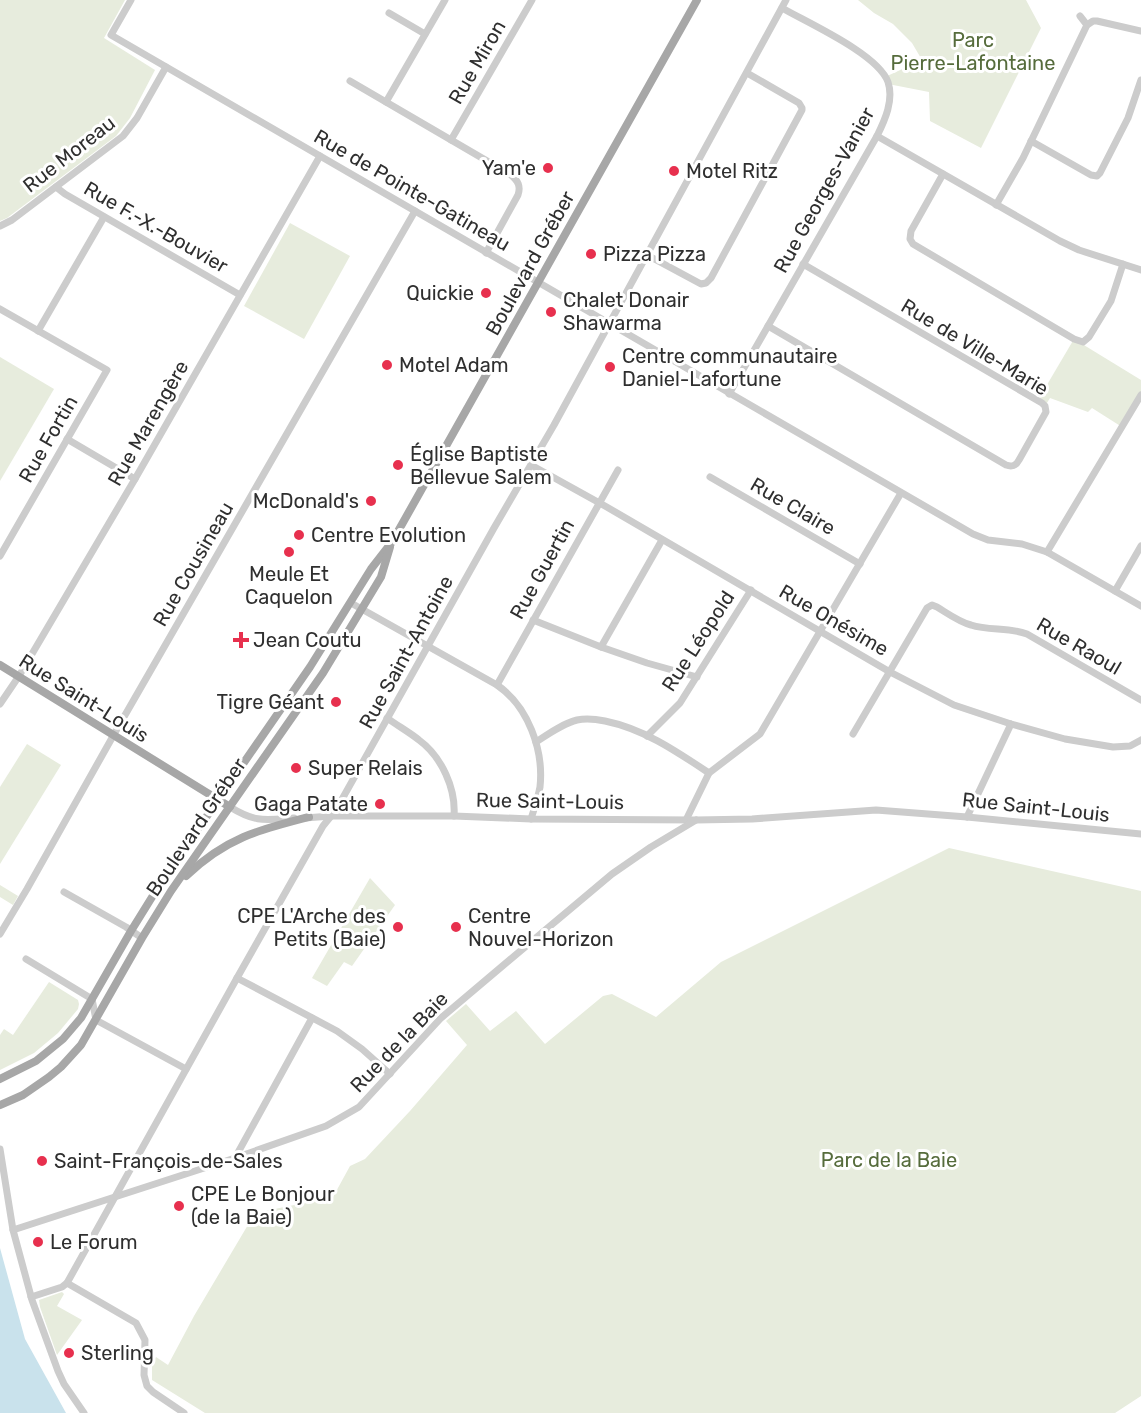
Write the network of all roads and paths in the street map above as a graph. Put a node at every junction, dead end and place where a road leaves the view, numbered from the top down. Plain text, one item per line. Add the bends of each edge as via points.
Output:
1 (131, 0) edge
2 (445, 0) edge
3 (532, 0) edge
4 (697, 0) edge
5 (786, 0) edge
6 (782, 8) junction
7 (389, 13) dead end
8 (1080, 16) dead end
9 (1087, 25) junction
10 (1141, 31) edge
11 (426, 34) junction
12 (166, 67) junction
13 (747, 73) junction
14 (1141, 80) edge
15 (350, 81) dead end
16 (386, 102) junction
17 (877, 136) junction
18 (451, 140) junction
19 (1031, 141) junction
20 (320, 156) junction
21 (943, 174) junction
22 (56, 187) junction
23 (996, 205) junction
24 (415, 211) junction
25 (104, 217) junction
26 (0, 226) edge
27 (486, 253) junction
28 (647, 255) junction
29 (803, 264) junction
30 (1123, 264) junction
31 (1141, 270) edge
32 (538, 282) junction
33 (240, 295) junction
34 (0, 309) edge
35 (609, 324) junction
36 (768, 326) junction
37 (38, 331) junction
38 (729, 394) junction
39 (1141, 395) edge
40 (68, 440) junction
41 (531, 465) junction
42 (618, 470) dead end
43 (710, 477) dead end
44 (135, 479) junction
45 (901, 493) junction
46 (599, 503) junction
47 (662, 540) junction
48 (392, 542) junction
49 (1141, 546) edge
50 (1047, 552) junction
51 (0, 556) edge
52 (860, 564) junction
53 (750, 590) junction
54 (1116, 591) junction
55 (351, 603) junction
56 (1141, 606) edge
57 (362, 610) junction
58 (532, 620) junction
59 (821, 631) junction
60 (429, 647) junction
61 (601, 647) junction
62 (0, 665) edge
63 (890, 672) junction
64 (19, 676) junction
65 (698, 677) junction
66 (496, 685) junction
67 (1141, 700) edge
68 (0, 704) edge
69 (387, 718) junction
70 (1011, 724) junction
71 (853, 734) dead end
72 (647, 735) junction
73 (114, 736) junction
74 (1141, 740) edge
75 (536, 742) junction
76 (710, 773) junction
77 (218, 800) junction
78 (230, 807) junction
79 (331, 816) junction
80 (454, 816) junction
81 (967, 817) junction
82 (309, 818) junction
83 (531, 819) junction
84 (686, 820) junction
85 (696, 820) junction
86 (1141, 834) edge
87 (171, 891) junction
88 (64, 892) dead end
89 (131, 931) junction
90 (0, 934) edge
91 (142, 938) junction
92 (26, 959) dead end
93 (237, 978) junction
94 (92, 999) junction
95 (312, 1018) junction
96 (96, 1020) junction
97 (186, 1069) junction
98 (390, 1074) junction
99 (0, 1078) edge
100 (0, 1105) edge
101 (0, 1149) edge
102 (235, 1158) junction
103 (115, 1197) junction
104 (91, 1204) junction
105 (104, 1216) junction
106 (13, 1230) junction
107 (67, 1283) junction
108 (31, 1297) junction
109 (84, 1413) edge
110 (184, 1413) edge

1 - 12 street, Rue de Pointe-Gatineau via 111,35
2 - 11 street
3 - 18 street, Rue Miron
4 - 32 main road, Boulevard Gréber
5 - 6 street, Rue Saint-Antoine
6 - 13 street, Rue Saint-Antoine
6 - 17 street, Rue Georges-Vanier via 854,48 881,70 888,82 889,96
7 - 11 street
8 - 9 street
9 - 10 street via 1097,21
9 - 19 street
11 - 16 street
12 - 20 street, Rue de Pointe-Gatineau
12 - 22 street, Rue Moreau via 123,136
13 - 28 street, Rue Saint-Antoine
13 - 28 street via 799,103 802,110 711,278 701,284
14 - 19 street via 1128,118 1097,176
15 - 16 street
16 - 18 street
17 - 21 street
17 - 29 street, Rue Georges-Vanier
18 - 27 street via 511,175 519,184 518,195
19 - 23 street
20 - 24 street, Rue de Pointe-Gatineau
20 - 33 street, Rue Marengère
21 - 23 street
21 - 30 street via 911,231 913,244 1074,339 1083,342 1089,337 1111,301
22 - 25 street, Rue F.-X.-Bouvier
22 - 26 street, Rue Moreau
23 - 30 street via 1069,246
24 - 27 street, Rue de Pointe-Gatineau
24 - 73 street, Rue Cousineau
25 - 33 street, Rue F.-X.-Bouvier
25 - 37 street
27 - 32 street, Rue de Pointe-Gatineau
28 - 35 street, Rue Saint-Antoine
29 - 36 street, Rue Georges-Vanier
29 - 36 street, Rue de Ville-Marie via 1042,403 1045,415 1020,460 1014,466 1006,465
30 - 31 street
32 - 35 street, Rue de Pointe-Gatineau
32 - 48 main road, Boulevard Gréber
33 - 44 street, Rue Marengère
34 - 37 street
35 - 38 street, Rue de Pointe-Gatineau
35 - 41 street, Rue Saint-Antoine
36 - 38 street, Rue Georges-Vanier
37 - 40 street, Rue Fortin via 107,370
38 - 45 street, Rue de Pointe-Gatineau
39 - 50 street
40 - 44 street
40 - 51 street, Rue Fortin
41 - 46 street, Rue Onésime
41 - 60 street, Rue Saint-Antoine
42 - 46 street, Rue Guertin
43 - 52 street, Rue Claire
44 - 64 street, Rue Marengère
45 - 50 street, Rue de Pointe-Gatineau via 973,534
45 - 52 street
46 - 47 street, Rue Onésime
46 - 58 street, Rue Guertin
47 - 53 street, Rue Onésime
47 - 61 street
48 - 55 main road, Boulevard Gréber
48 - 57 main road, Boulevard Gréber via 381,577
49 - 54 street
50 - 54 street, Rue de Pointe-Gatineau
52 - 59 street
53 - 59 street, Rue Onésime
53 - 65 street, Rue Léopold
54 - 56 street, Rue de Pointe-Gatineau
55 - 57 street
55 - 77 main road, Boulevard Gréber
57 - 60 street
57 - 78 main road, Boulevard Gréber
58 - 61 street
58 - 66 street, Rue Guertin
59 - 63 street, Rue Onésime
59 - 76 street via 760,734
60 - 66 street
60 - 69 street, Rue Saint-Antoine
61 - 65 street
62 - 64 main road, Rue Saint-Louis
63 - 67 street, Rue Raoul via 932,605 969,625 1027,634
63 - 70 street, Rue Onésime via 954,705
63 - 71 street
64 - 68 street, Rue Marengère
64 - 73 main road, Rue Saint-Louis
65 - 72 street, Rue Léopold via 680,703
66 - 75 street via 515,702
69 - 79 street, Rue Saint-Antoine
69 - 80 street via 422,741 440,764 450,783
70 - 74 street, Rue Onésime via 1113,747 1130,746
70 - 81 street
72 - 75 street via 589,718 576,720
72 - 76 street
73 - 77 main road, Rue Saint-Louis
73 - 90 street, Rue Cousineau
75 - 83 street via 540,788
76 - 84 street
77 - 78 main road, Rue Saint-Louis
77 - 89 main road, Boulevard Gréber
78 - 82 street, Rue Saint-Louis via 256,819
78 - 87 main road, Boulevard Gréber
79 - 80 street, Rue Saint-Louis
79 - 82 street, Rue Saint-Louis
79 - 93 street, Rue Saint-Antoine
80 - 83 street, Rue Saint-Louis
81 - 85 street, Rue Saint-Louis via 876,810
81 - 86 street, Rue Saint-Louis
82 - 87 main road via 256,831 228,844
83 - 84 street, Rue Saint-Louis
84 - 85 street, Rue Saint-Louis
85 - 98 street, Rue de la Baie via 587,894 441,1018
87 - 91 main road, Boulevard Gréber
88 - 89 street
89 - 91 street
89 - 94 main road, Boulevard Gréber
91 - 96 main road, Boulevard Gréber
92 - 94 street
93 - 95 street
93 - 97 street, Rue Saint-Antoine
94 - 96 street
94 - 99 main road, Boulevard Gréber via 76,1025 55,1046 36,1061
95 - 98 street via 337,1031
95 - 102 street
96 - 97 street
96 - 100 main road, Boulevard Gréber via 61,1067 23,1095
97 - 103 street, Rue Saint-Antoine
98 - 102 street, Rue de la Baie via 359,1107 326,1126
101 - 106 street
102 - 103 street, Rue de la Baie
103 - 104 street, Rue de la Baie
103 - 105 street, Rue Saint-Antoine
104 - 105 street via 98,1206
104 - 106 street, Rue de la Baie
105 - 107 street, Rue Saint-Antoine
106 - 108 street
107 - 108 street
107 - 110 street via 136,1323 145,1340 147,1386
108 - 109 street via 58,1371

